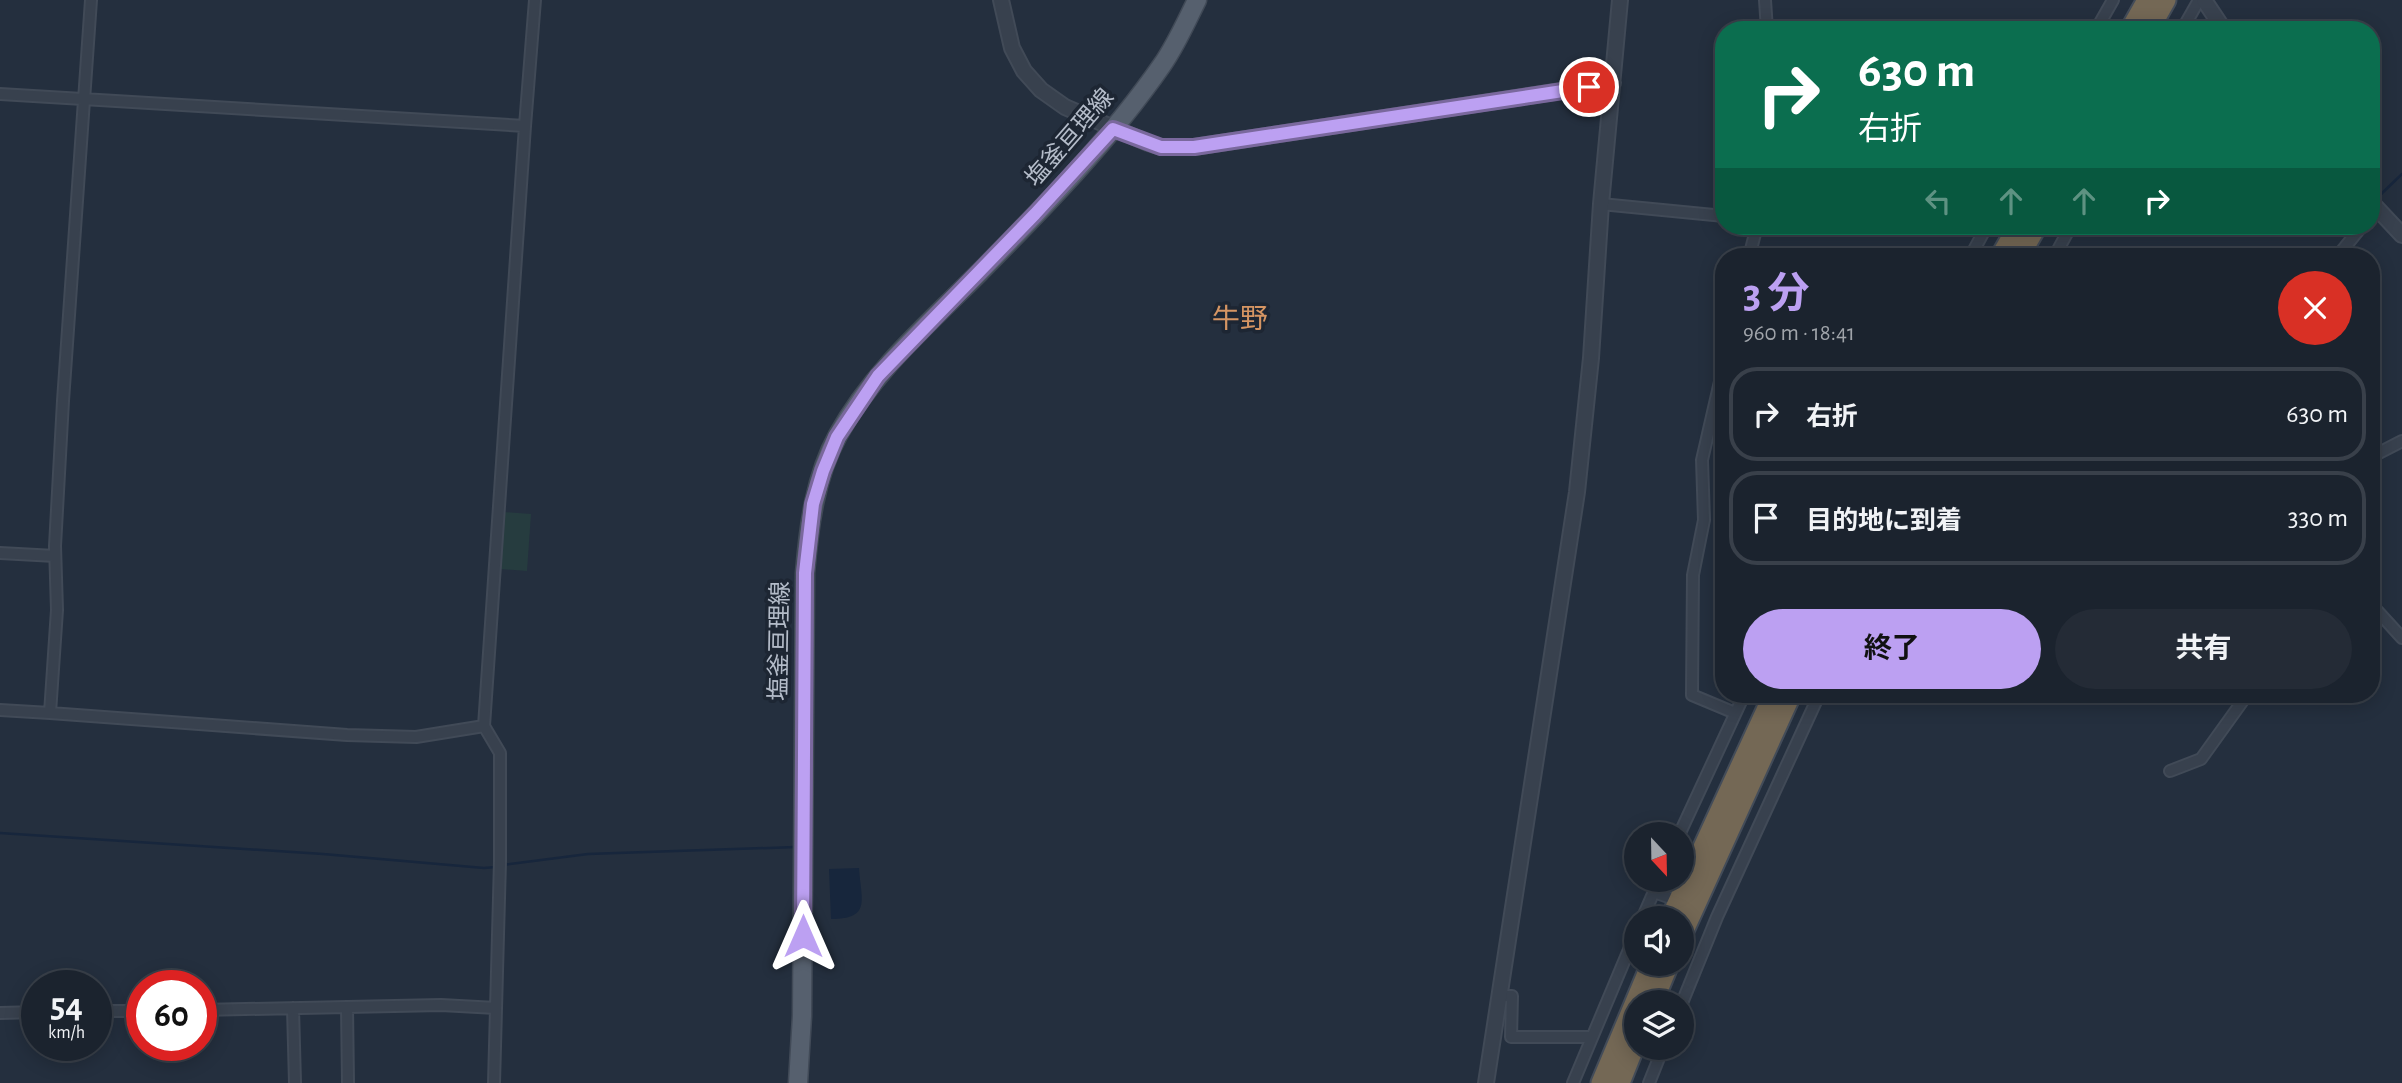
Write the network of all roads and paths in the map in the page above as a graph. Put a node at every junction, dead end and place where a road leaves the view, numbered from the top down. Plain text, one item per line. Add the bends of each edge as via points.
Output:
1 (91, 0) edge
2 (535, 0) edge
3 (1001, 0) edge
4 (1197, 0) edge
5 (1620, 0) edge
6 (1765, 0) edge
7 (2113, 0) edge
8 (2147, 0) edge
9 (2166, 0) edge
10 (2199, 0) edge
11 (2204, 0) edge
12 (1766, 21) edge
13 (2101, 21) edge
14 (2135, 21) edge
15 (2154, 21) edge
16 (2187, 21) edge
17 (2218, 21) edge
18 (1613, 83) junction
19 (0, 94) edge
20 (84, 97) junction
21 (525, 126) junction
22 (1113, 129) junction
23 (1601, 204) junction
24 (2380, 214) edge
25 (1715, 215) edge
26 (2007, 235) edge
27 (2402, 235) edge
28 (1990, 248) edge
29 (1715, 403) edge
30 (2402, 441) edge
31 (2380, 452) edge
32 (0, 552) edge
33 (55, 556) junction
34 (2380, 612) edge
35 (2400, 629) edge
36 (1740, 703) edge
37 (1769, 703) edge
38 (1787, 703) edge
39 (1815, 703) edge
40 (2241, 703) edge
41 (0, 710) edge
42 (50, 713) junction
43 (1735, 713) junction
44 (484, 726) junction
45 (2170, 771) dead end
46 (1685, 822) edge
47 (1654, 892) joint
48 (1668, 897) dead end
49 (1648, 906) edge
50 (1676, 906) edge
51 (1694, 909) edge
52 (1704, 912) dead end
53 (1717, 917) junction
54 (1624, 961) edge
55 (1645, 976) edge
56 (1687, 990) edge
57 (1500, 996) junction
58 (347, 1006) junction
59 (293, 1008) junction
60 (496, 1008) junction
61 (217, 1010) edge
62 (0, 1013) edge
63 (21, 1013) edge
64 (1591, 1037) junction
65 (1629, 1060) edge
66 (1658, 1060) edge
67 (295, 1083) edge
68 (348, 1083) edge
69 (495, 1083) edge
70 (798, 1083) edge
71 (1486, 1083) edge
72 (1573, 1083) edge
73 (1601, 1083) edge
74 (1620, 1083) edge
75 (1649, 1083) edge

1 - 20 street
2 - 21 street
3 - 22 street via 1012,48 1024,71 1065,107
4 - 22 main road, 塩釜亘理線 via 1163,63
5 - 18 street
6 - 12 street
7 - 13 street
8 - 14 highway
9 - 15 highway
10 - 16 street
11 - 17 street
18 - 22 street via 1194,147 1161,147
18 - 23 street
19 - 20 street
20 - 21 street
20 - 33 street
21 - 44 street
22 - 70 main road, 塩釜亘理線 via 878,376 837,437 823,471 813,504 805,573
23 - 25 street
23 - 57 street via 1577,492
24 - 27 street
26 - 28 highway
29 - 43 street via 1702,460 1704,520 1693,575 1692,695
30 - 31 street
32 - 33 street
33 - 42 street via 57,610
34 - 35 street
36 - 43 street
37 - 50 highway
38 - 51 highway
39 - 53 street
40 - 45 street via 2202,759
41 - 42 street
42 - 44 street via 347,735 416,737
43 - 46 street
44 - 60 street via 500,752
47 - 48 street
47 - 49 street
52 - 53 street
53 - 56 street
54 - 64 street
55 - 73 highway
57 - 64 street via 1512,996 1511,1037
57 - 71 street
58 - 59 street
58 - 60 street
58 - 68 street
59 - 61 street
59 - 67 street
60 - 69 street
62 - 63 street
64 - 72 street
65 - 74 highway
66 - 75 street

